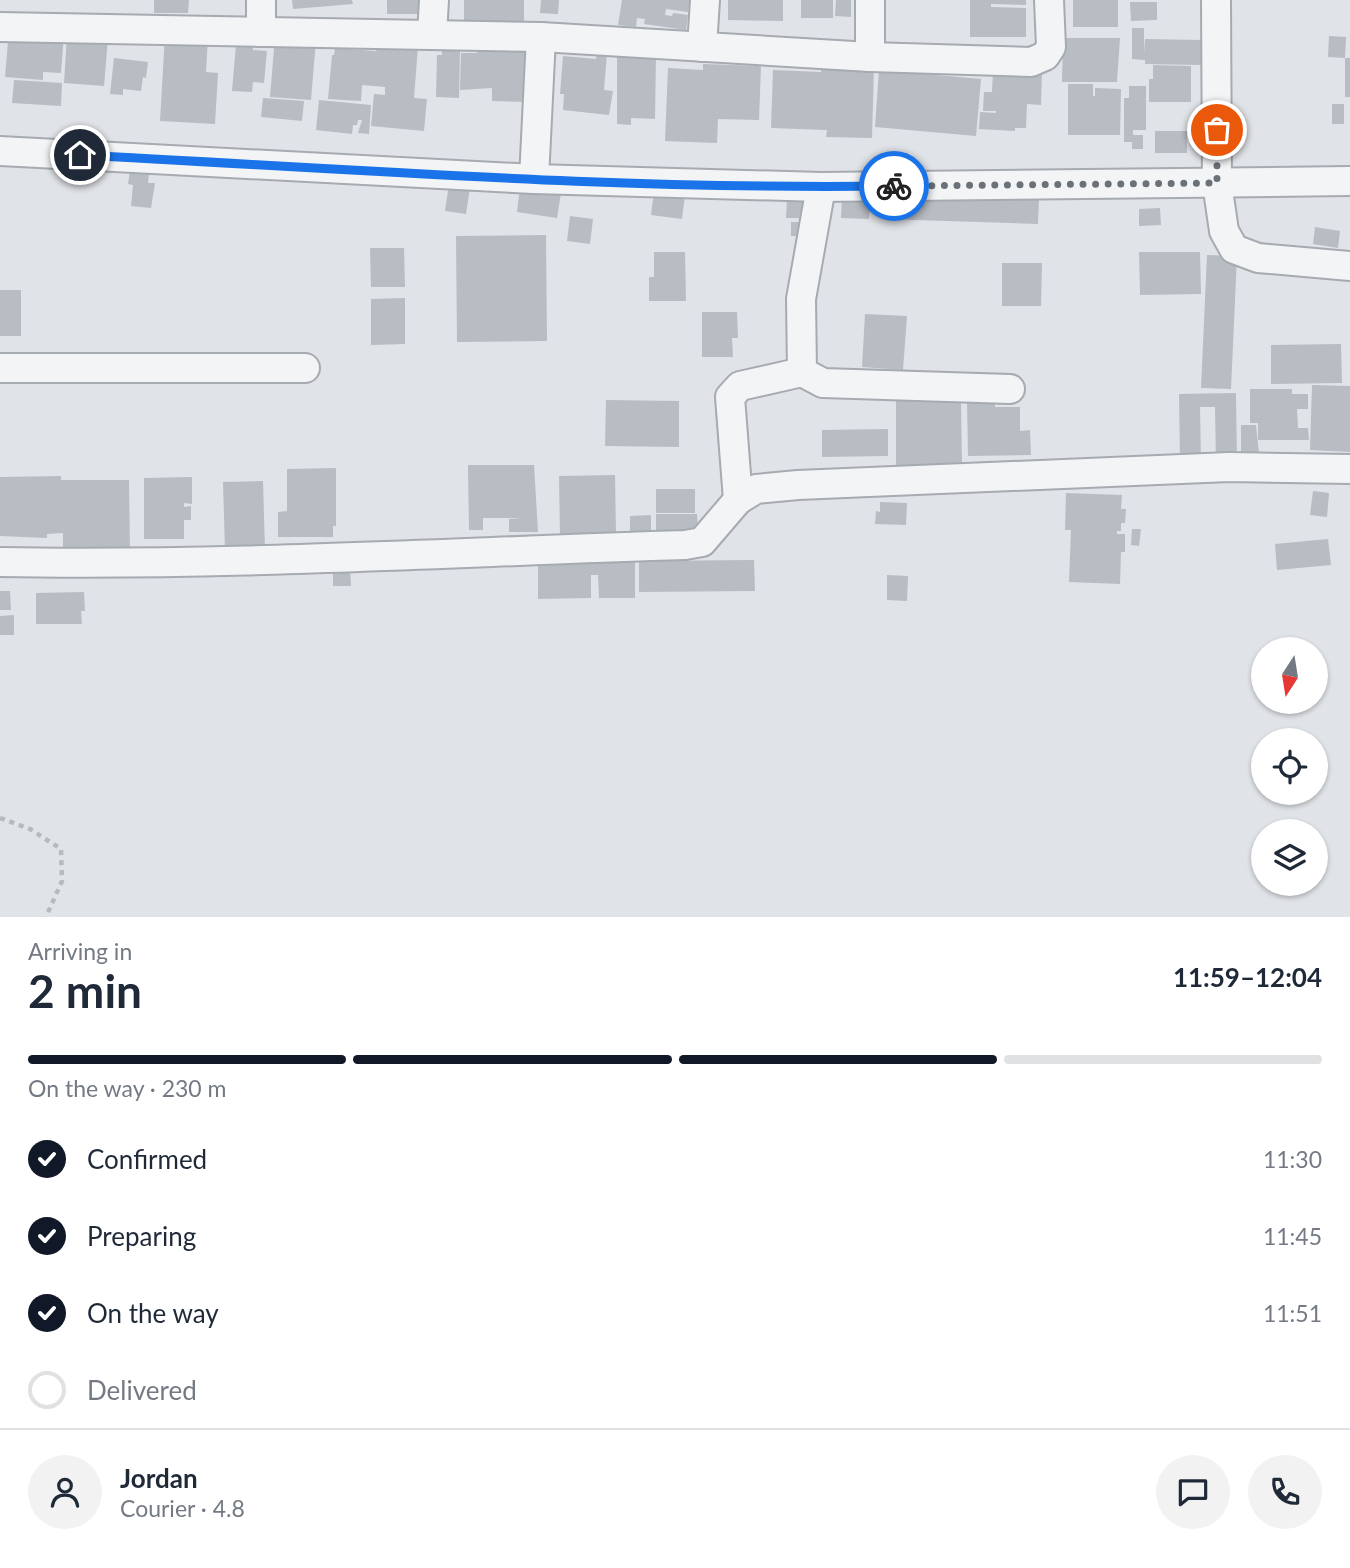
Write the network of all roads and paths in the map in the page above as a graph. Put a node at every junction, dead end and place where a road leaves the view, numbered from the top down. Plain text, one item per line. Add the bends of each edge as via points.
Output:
1 (261, 0) edge
2 (434, 0) edge
3 (705, 0) edge
4 (870, 0) edge
5 (1049, 0) edge
6 (1216, 0) edge
7 (0, 27) edge
8 (261, 32) junction
9 (432, 35) junction
10 (541, 37) junction
11 (702, 47) junction
12 (870, 57) junction
13 (0, 151) edge
14 (534, 179) junction
15 (1350, 181) edge
16 (1217, 183) junction
17 (821, 187) junction
18 (1350, 266) edge
19 (0, 368) edge
20 (305, 368) dead end
21 (802, 372) junction
22 (1010, 389) dead end
23 (1350, 469) edge
24 (738, 500) junction
25 (0, 562) edge
26 (0, 818) edge
27 (46, 917) edge

1 - 8 street
2 - 9 street
3 - 11 street
4 - 12 street
5 - 12 street via 1051,47 1045,56 1031,62
6 - 16 street
7 - 8 street
8 - 9 street
9 - 10 street
10 - 11 street
10 - 14 street
11 - 12 street
13 - 14 street
14 - 17 street
15 - 16 street
16 - 17 street
16 - 18 street via 1224,231 1234,248 1258,258
17 - 21 street via 801,299
19 - 20 street
21 - 22 street via 823,383
21 - 24 street via 740,386 730,397
23 - 24 street via 1229,467 798,485 756,489
24 - 25 street via 702,542 685,545 280,561
26 - 27 path via 30,829 61,849 62,881

